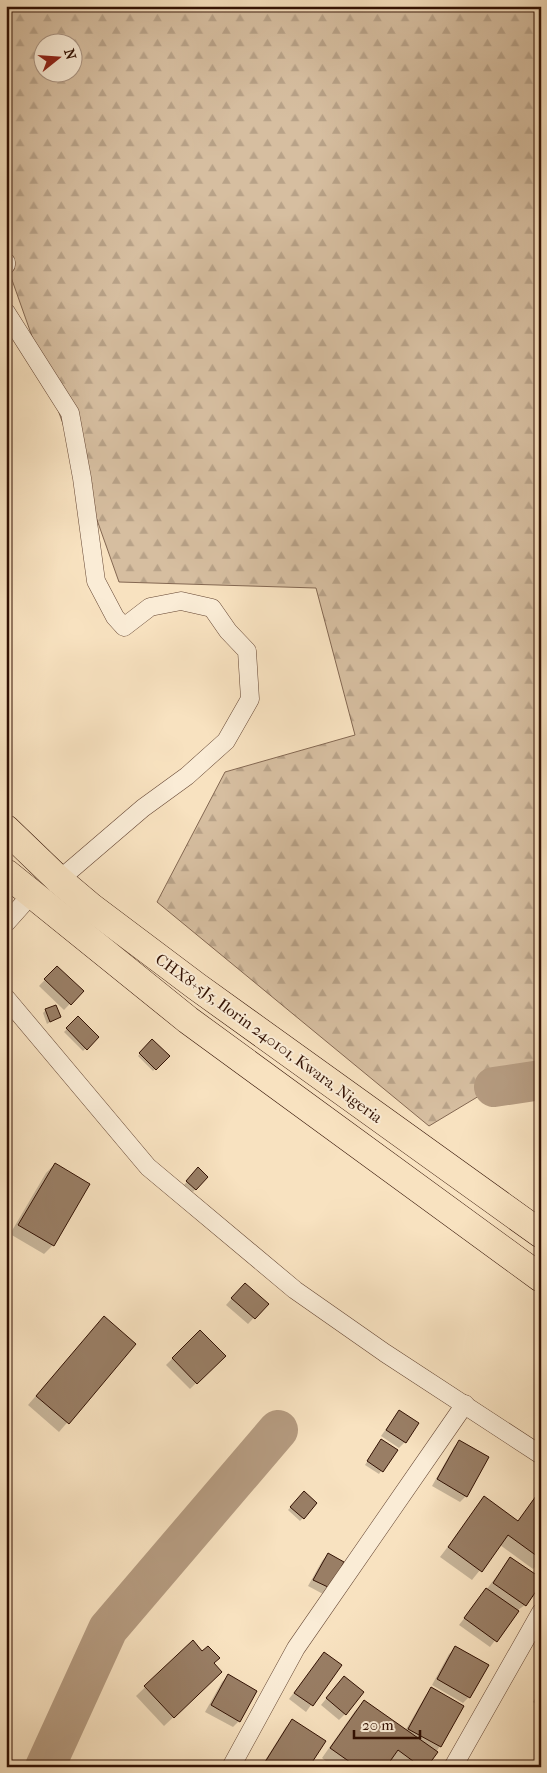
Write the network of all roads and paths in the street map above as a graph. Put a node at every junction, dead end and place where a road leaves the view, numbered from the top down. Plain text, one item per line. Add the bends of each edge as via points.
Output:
1 (6, 312) edge
2 (6, 829) edge
3 (6, 873) edge
4 (58, 880) junction
5 (31, 895) junction
6 (6, 923) edge
7 (6, 998) edge
8 (541, 1234) edge
9 (541, 1278) edge
10 (465, 1404) junction
11 (541, 1455) edge
12 (541, 1612) edge
13 (231, 1767) edge
14 (453, 1767) edge

1 - 4 street via 70,414 96,581 114,617 124,627 150,606 181,601 212,608 247,651 250,699 226,741
2 - 4 main road, CHX8+5J5, Ilorin 240101, Kwara, Nigeria
3 - 5 main road, CHX8+5J5, Ilorin 240101, Kwara, Nigeria
4 - 8 main road, CHX8+5J5, Ilorin 240101, Kwara, Nigeria via 196,986
5 - 6 street
5 - 9 main road, CHX8+5J5, Ilorin 240101, Kwara, Nigeria via 188,1020
7 - 10 street via 148,1166 295,1290
10 - 11 street
10 - 13 street via 296,1648
12 - 14 street

